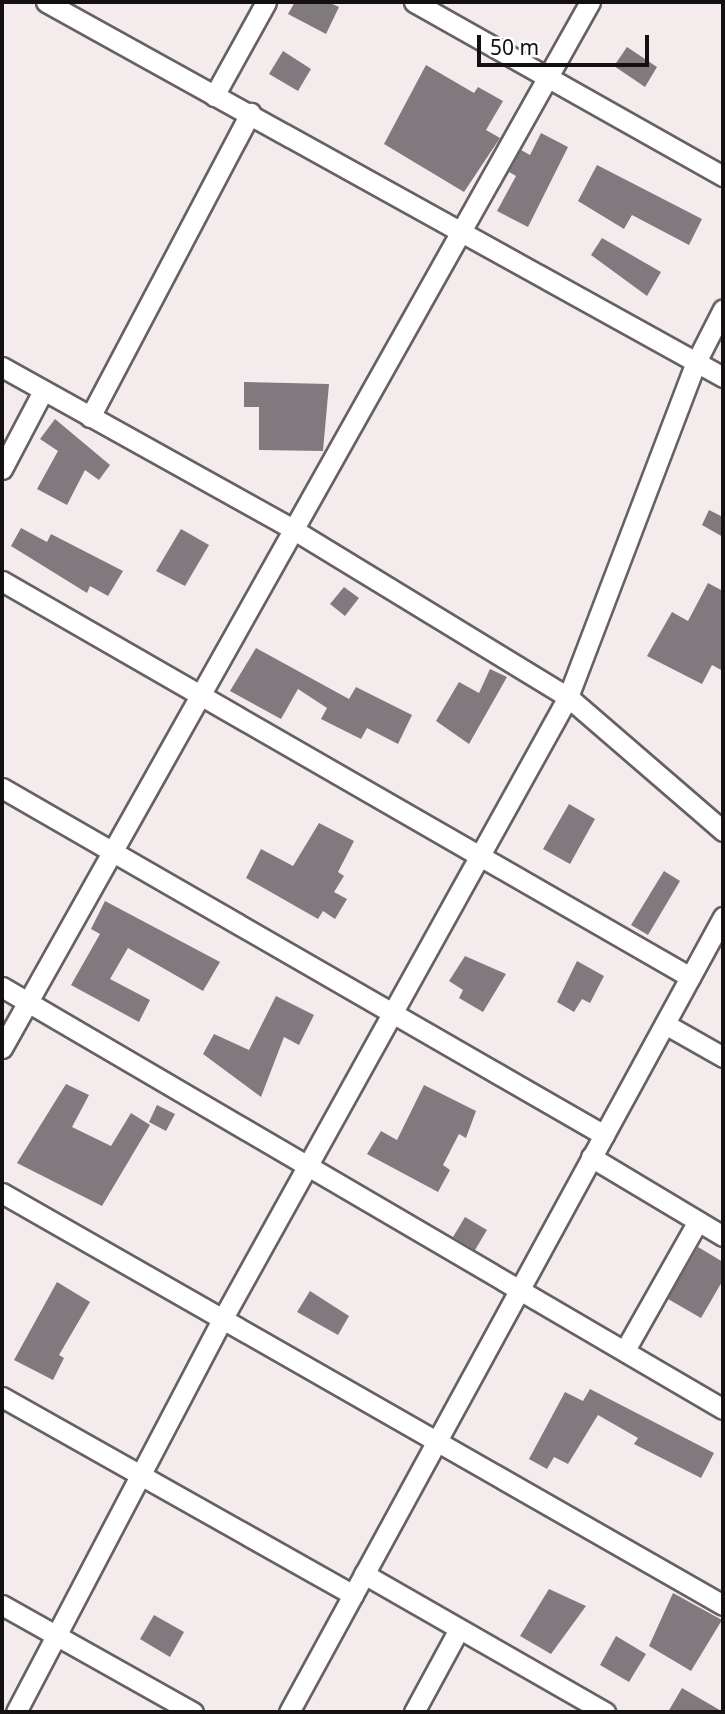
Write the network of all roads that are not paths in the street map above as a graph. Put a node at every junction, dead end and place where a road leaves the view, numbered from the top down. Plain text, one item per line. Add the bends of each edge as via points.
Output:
1 (46, 2) edge
2 (267, 2) edge
3 (414, 2) edge
4 (590, 2) edge
5 (547, 76) junction
6 (214, 96) junction
7 (250, 113) junction
8 (723, 176) edge
9 (461, 231) junction
10 (723, 309) edge
11 (696, 362) junction
12 (2, 368) edge
13 (723, 377) edge
14 (43, 391) junction
15 (90, 417) junction
16 (2, 469) edge
17 (290, 528) junction
18 (2, 581) edge
19 (197, 693) junction
20 (568, 697) junction
21 (2, 789) edge
22 (723, 831) edge
23 (111, 848) junction
24 (478, 858) junction
25 (723, 918) edge
26 (690, 977) junction
27 (2, 987) edge
28 (28, 1000) junction
29 (392, 1011) junction
30 (665, 1024) junction
31 (2, 1048) edge
32 (723, 1057) edge
33 (604, 1135) junction
34 (591, 1157) junction
35 (304, 1169) junction
36 (2, 1193) edge
37 (698, 1221) junction
38 (723, 1236) edge
39 (517, 1291) junction
40 (223, 1318) junction
41 (625, 1350) junction
42 (2, 1397) edge
43 (723, 1409) edge
44 (436, 1442) junction
45 (142, 1474) junction
46 (364, 1574) junction
47 (353, 1595) junction
48 (2, 1605) edge
49 (723, 1605) edge
50 (458, 1629) junction
51 (58, 1636) junction
52 (16, 1712) edge
53 (193, 1712) edge
54 (289, 1712) edge
55 (414, 1712) edge
56 (605, 1712) edge

1 - 6 street
2 - 6 street
3 - 5 street
4 - 5 street
5 - 8 street
5 - 9 street
6 - 7 street
7 - 9 street
7 - 15 street
9 - 11 street
9 - 17 street
10 - 11 street
11 - 13 street
11 - 20 street
12 - 14 street
14 - 15 street
14 - 16 street
15 - 17 street
17 - 19 street
17 - 20 street
18 - 19 street
19 - 23 street
19 - 24 street
20 - 22 street
20 - 24 street
21 - 23 street
23 - 28 street
23 - 29 street
24 - 26 street
24 - 29 street
25 - 26 street
26 - 30 street
27 - 28 street
28 - 31 street
28 - 35 street
29 - 33 street
29 - 35 street
30 - 32 street
30 - 33 street
33 - 34 street
34 - 37 street
34 - 39 street
35 - 39 street
35 - 40 street
36 - 40 street
37 - 38 street
37 - 41 street
39 - 41 street
39 - 44 street
40 - 44 street
40 - 45 street
41 - 43 street
42 - 45 street
44 - 46 street
44 - 49 street
45 - 47 street
45 - 51 street
46 - 47 street
46 - 50 street
47 - 54 street
48 - 51 street
50 - 55 street
50 - 56 street
51 - 52 street
51 - 53 street

